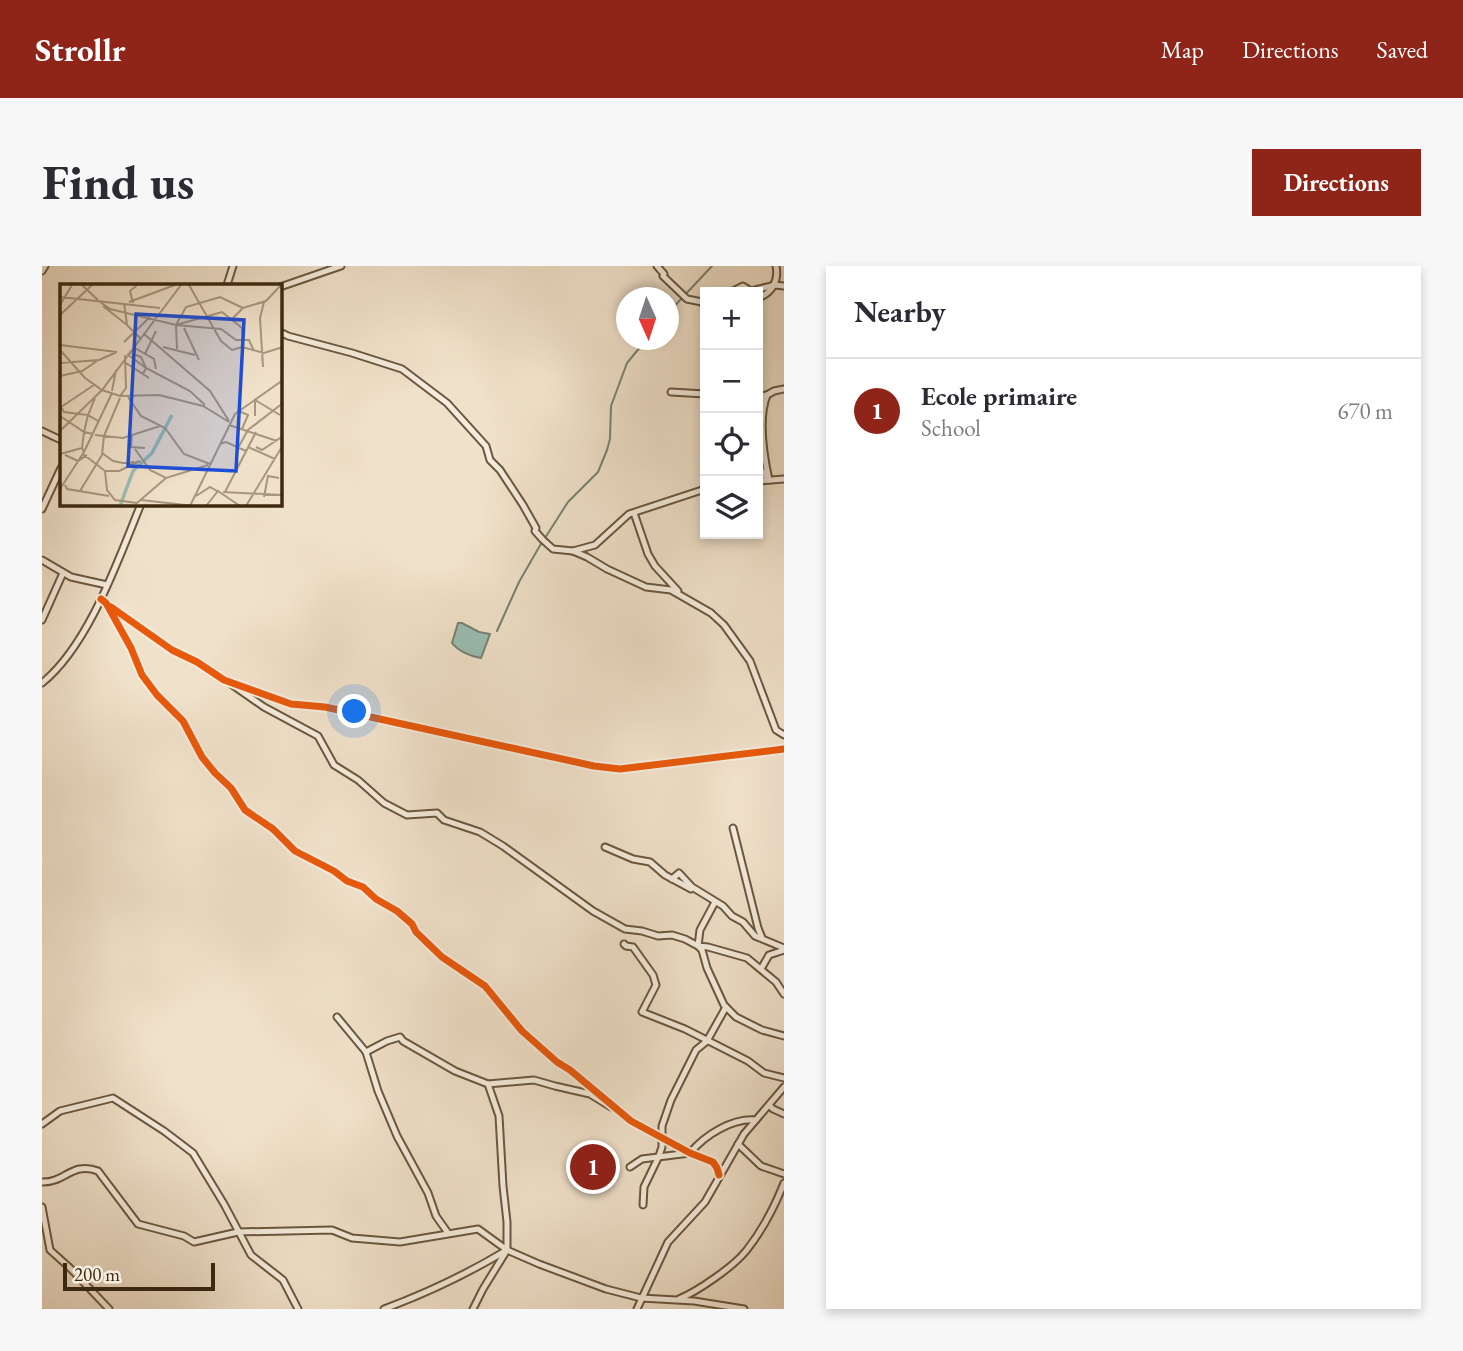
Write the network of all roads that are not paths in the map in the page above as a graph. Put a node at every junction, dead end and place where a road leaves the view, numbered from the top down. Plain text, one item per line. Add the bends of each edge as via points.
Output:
1 (45, 266) edge
2 (233, 266) edge
3 (341, 266) edge
4 (657, 266) edge
5 (776, 266) edge
6 (42, 271) edge
7 (228, 284) edge
8 (775, 285) junction
9 (282, 286) edge
10 (784, 286) edge
11 (763, 288) edge
12 (763, 296) edge
13 (700, 302) edge
14 (282, 333) edge
15 (784, 389) edge
16 (671, 392) dead end
17 (763, 395) edge
18 (700, 396) edge
19 (768, 396) junction
20 (42, 432) edge
21 (60, 440) edge
22 (60, 470) edge
23 (763, 472) edge
24 (784, 479) edge
25 (769, 480) junction
26 (763, 481) edge
27 (700, 491) edge
28 (140, 506) edge
29 (42, 509) edge
30 (634, 513) junction
31 (573, 551) junction
32 (42, 560) edge
33 (64, 573) junction
34 (107, 585) junction
35 (682, 595) junction
36 (103, 601) junction
37 (42, 620) edge
38 (224, 680) junction
39 (42, 683) edge
40 (784, 735) edge
41 (784, 749) edge
42 (733, 828) dead end
43 (605, 847) dead end
44 (715, 902) junction
45 (762, 938) junction
46 (624, 944) dead end
47 (698, 946) junction
48 (784, 949) edge
49 (761, 970) junction
50 (784, 994) edge
51 (726, 1007) junction
52 (337, 1017) dead end
53 (784, 1037) edge
54 (707, 1041) junction
55 (366, 1052) junction
56 (570, 1070) junction
57 (784, 1078) edge
58 (488, 1084) junction
59 (784, 1087) edge
60 (577, 1090) junction
61 (769, 1105) junction
62 (617, 1110) junction
63 (784, 1114) edge
64 (756, 1120) junction
65 (42, 1124) edge
66 (662, 1139) junction
67 (738, 1144) junction
68 (690, 1153) junction
69 (659, 1156) junction
70 (630, 1167) dead end
71 (784, 1174) edge
72 (719, 1175) junction
73 (42, 1182) edge
74 (784, 1183) edge
75 (643, 1205) dead end
76 (42, 1208) edge
77 (239, 1232) junction
78 (448, 1233) junction
79 (507, 1250) junction
80 (641, 1298) junction
81 (658, 1300) junction
82 (676, 1301) junction
83 (109, 1309) edge
84 (298, 1309) edge
85 (384, 1309) edge
86 (473, 1309) edge
87 (637, 1309) edge
88 (663, 1309) edge
89 (744, 1309) edge

1 - 6 street
2 - 7 street
3 - 9 street
4 - 13 street via 687,299
5 - 8 street
8 - 10 street
8 - 11 street
8 - 12 street
14 - 31 street via 402,369 447,403 486,446 489,460 500,470 543,540 553,549
15 - 19 street
16 - 18 street
17 - 19 street
19 - 25 street via 763,454
20 - 21 street
22 - 29 street
23 - 25 street
24 - 25 street
25 - 26 street
27 - 30 street
28 - 34 street
30 - 31 street via 595,545
30 - 35 street via 655,566
31 - 35 street via 646,587
32 - 33 street
33 - 34 street
33 - 37 street
34 - 36 street
35 - 40 street via 724,625 750,661 776,730
36 - 38 street
36 - 39 street via 66,658
36 - 56 street via 142,675 183,721 202,757 245,810 273,828 295,851 397,911 442,957 485,986 522,1031
38 - 41 street via 291,704 325,707 594,766 620,769
38 - 47 street via 318,736 334,765 384,803 407,814 437,813 444,820 480,832 625,929 671,935
42 - 45 street
43 - 44 street via 650,862 672,879 680,873
44 - 45 street
44 - 47 street
45 - 48 street
46 - 54 street via 633,947 656,985 642,1012
47 - 49 street via 747,958
47 - 51 street
48 - 49 street via 769,955
49 - 50 street
51 - 53 street via 736,1017
51 - 54 street
52 - 55 street
54 - 57 street via 764,1073
54 - 66 street via 696,1050 671,1100
55 - 58 street via 400,1037 455,1071
55 - 78 street via 397,1136
56 - 60 street
56 - 62 street
58 - 60 street via 534,1080
58 - 79 street via 499,1116
59 - 61 street
60 - 62 street
61 - 63 street
61 - 64 street
62 - 66 street
64 - 67 street
64 - 68 street via 724,1127
65 - 77 street via 60,1111 113,1098 192,1153
66 - 68 street
66 - 69 street
67 - 71 street via 761,1166
67 - 72 street
68 - 69 street
68 - 72 street via 713,1162
69 - 70 street
69 - 75 street via 644,1187
72 - 80 street via 705,1202 668,1242
73 - 77 street via 89,1168 98,1171 138,1224 194,1241
74 - 82 street via 746,1251 695,1292
76 - 83 street via 50,1250
77 - 78 street via 332,1230 352,1238 400,1242
77 - 84 street via 251,1255 283,1280
78 - 79 street via 478,1228
79 - 80 street
79 - 85 street via 423,1295
79 - 86 street
80 - 81 street
80 - 87 street
81 - 82 street
81 - 88 street
82 - 89 street

